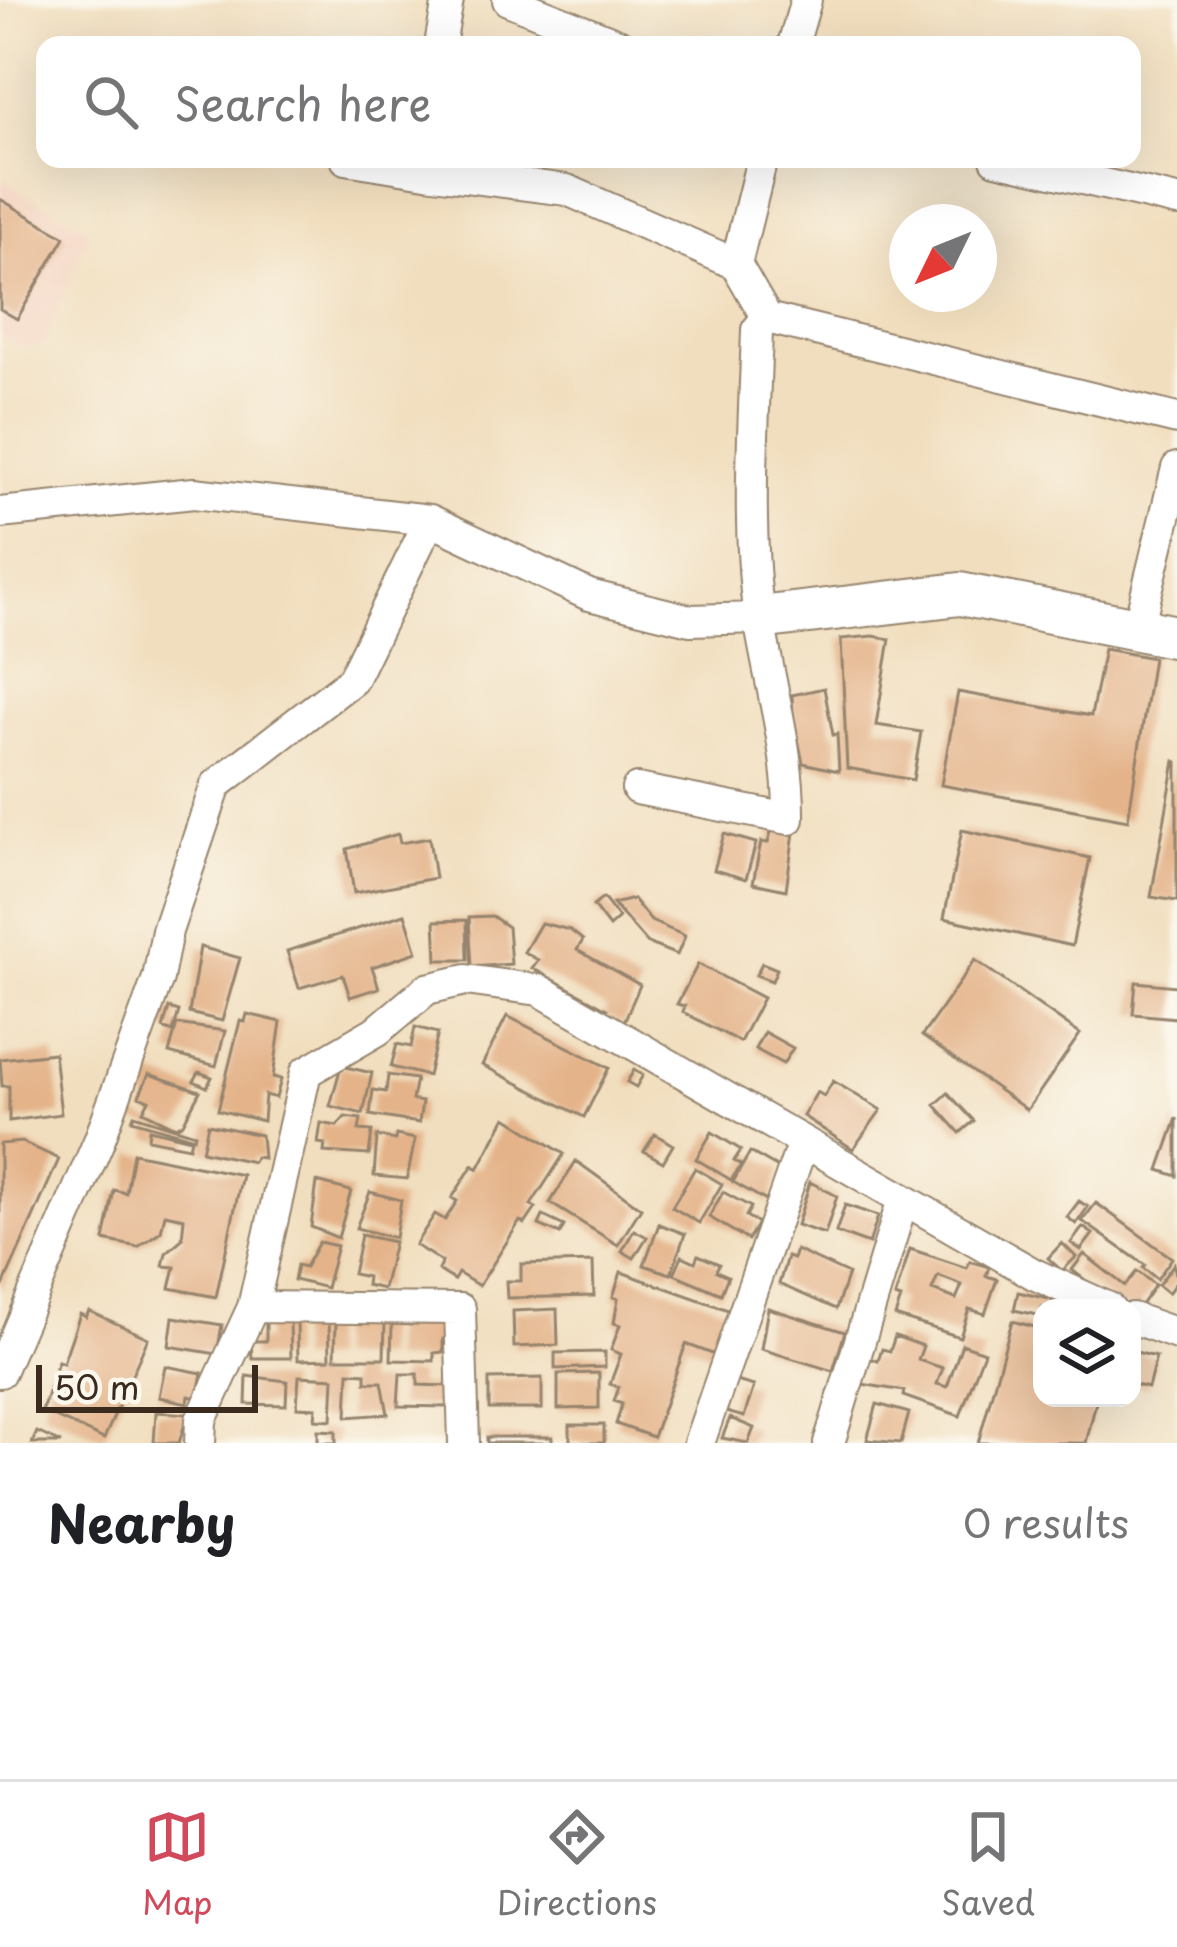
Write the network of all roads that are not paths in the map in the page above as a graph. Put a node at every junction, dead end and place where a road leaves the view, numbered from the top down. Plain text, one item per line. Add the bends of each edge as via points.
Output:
1 (448, 0) edge
2 (508, 0) edge
3 (806, 0) edge
4 (564, 10) edge
5 (442, 36) edge
6 (606, 36) edge
7 (796, 36) edge
8 (444, 168) edge
9 (760, 168) edge
10 (1035, 168) edge
11 (1177, 201) edge
12 (736, 264) junction
13 (767, 318) junction
14 (1177, 418) edge
15 (1177, 468) edge
16 (0, 512) edge
17 (430, 520) junction
18 (759, 618) junction
19 (1158, 632) edge
20 (637, 789) dead end
21 (803, 1142) junction
22 (903, 1198) junction
23 (1089, 1299) edge
24 (253, 1307) junction
25 (1141, 1321) edge
26 (1177, 1334) edge
27 (0, 1372) edge
28 (200, 1443) edge
29 (464, 1443) edge
30 (698, 1443) edge
31 (829, 1443) edge

1 - 5 street
2 - 4 street
3 - 7 street
4 - 6 street
8 - 12 street via 567,190
9 - 12 street
10 - 11 street
12 - 13 street
13 - 14 street
13 - 18 street via 757,330 751,518
15 - 19 street
16 - 17 street via 194,493
17 - 18 street via 589,595 690,620
17 - 27 street via 352,680 216,785 106,1120
18 - 19 street via 960,594
18 - 20 street via 790,764 789,819
21 - 22 street
21 - 24 street via 539,990 466,980 428,989 306,1072
21 - 30 street
22 - 23 street
22 - 31 street
24 - 28 street via 201,1420
24 - 29 street via 460,1309
25 - 26 street

